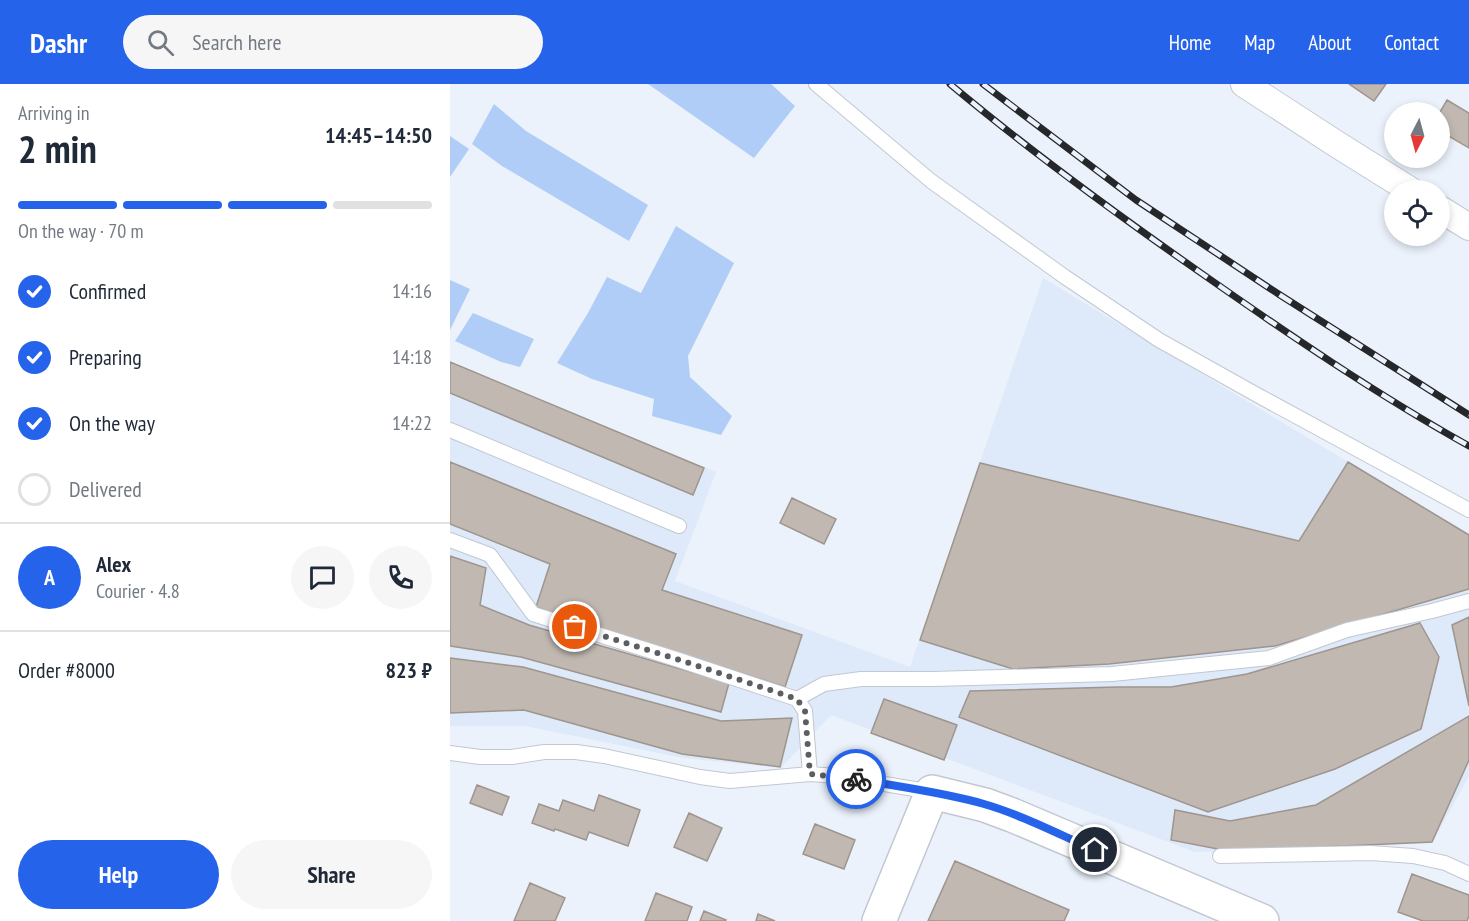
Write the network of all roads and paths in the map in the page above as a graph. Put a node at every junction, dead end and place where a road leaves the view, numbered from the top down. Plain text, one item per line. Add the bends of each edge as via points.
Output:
1 (816, 84) edge
2 (1244, 84) edge
3 (1394, 180) edge
4 (1450, 215) edge
5 (1469, 227) edge
6 (450, 430) edge
7 (1469, 510) edge
8 (679, 525) dead end
9 (450, 540) edge
10 (1469, 601) edge
11 (797, 699) junction
12 (450, 753) edge
13 (810, 774) junction
14 (932, 792) junction
15 (1220, 856) dead end
16 (1469, 874) edge
17 (879, 921) edge
18 (1262, 921) edge

1 - 7 lane via 932,181 1159,340
2 - 3 street
4 - 5 street
6 - 8 lane
9 - 11 lane via 490,555 533,614
10 - 11 lane via 1347,630 1269,658 1112,674 861,679 824,684
11 - 13 lane via 805,711
12 - 13 lane via 512,757 576,752 730,781
13 - 14 lane
14 - 17 street
14 - 18 street via 1012,814
15 - 16 lane via 1392,854 1445,863

